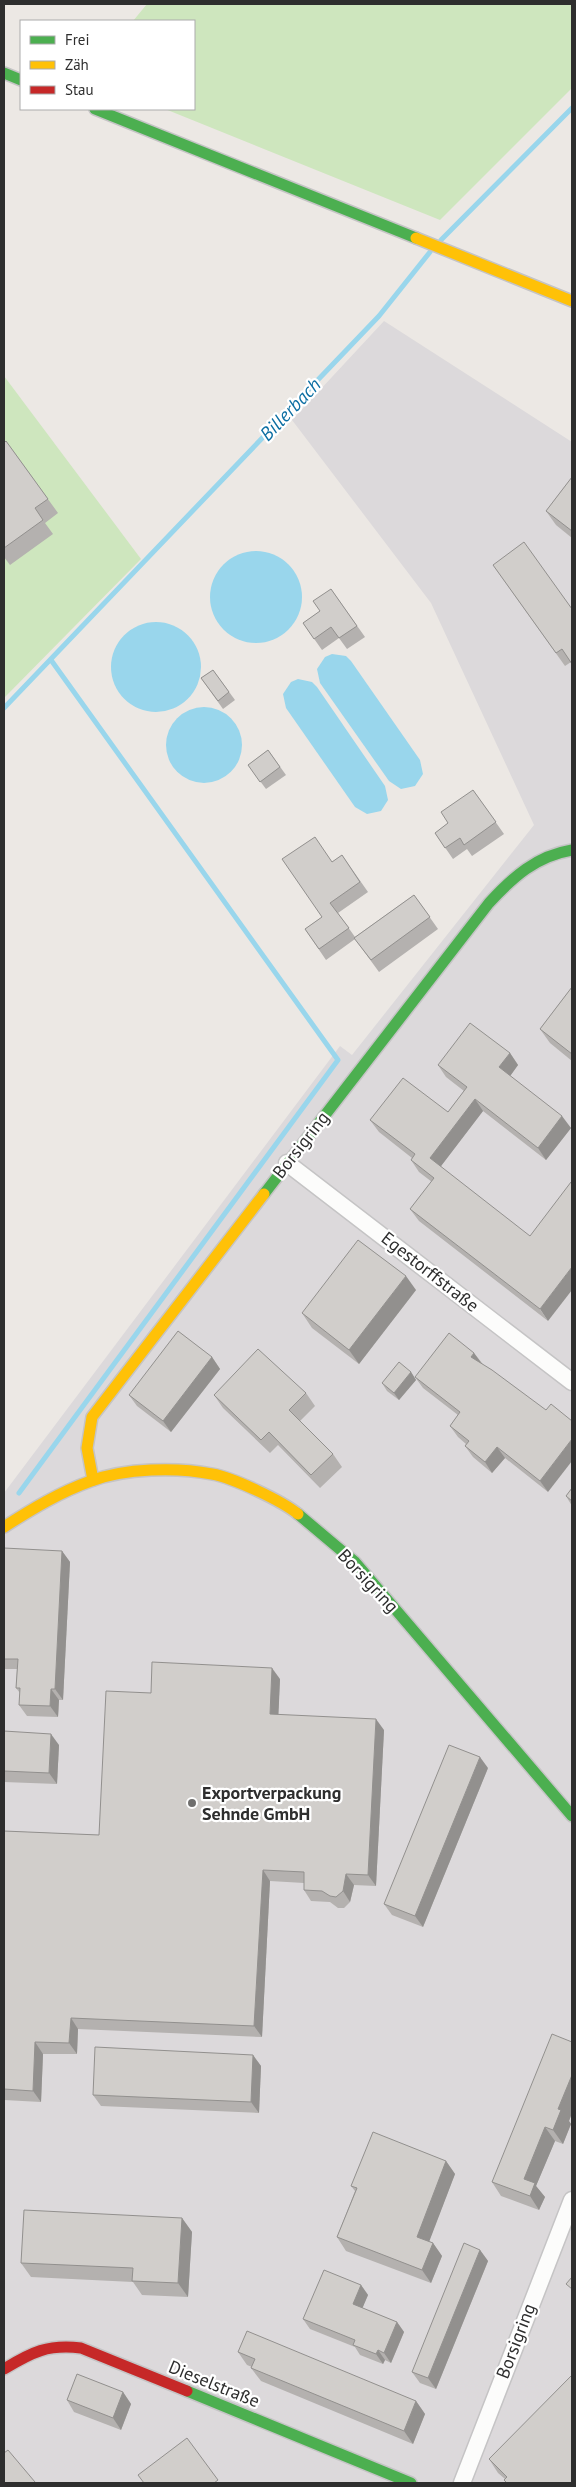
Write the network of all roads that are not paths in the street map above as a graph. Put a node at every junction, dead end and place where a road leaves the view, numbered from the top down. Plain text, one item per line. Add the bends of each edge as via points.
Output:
1 (4, 73) edge
2 (20, 80) edge
3 (98, 110) edge
4 (572, 301) edge
5 (572, 850) edge
6 (287, 1163) junction
7 (572, 1382) edge
8 (93, 1480) junction
9 (4, 1527) edge
10 (572, 1816) edge
11 (572, 2200) edge
12 (4, 2369) edge
13 (411, 2483) edge
14 (462, 2483) edge

1 - 2 street
3 - 4 street
5 - 6 street, Borsigring via 555,853 531,865 488,902
6 - 7 street, Egestorffstraße
6 - 8 street, Borsigring via 92,1417 87,1433 86,1458
8 - 9 street, Borsigring via 42,1503
8 - 10 street, Borsigring via 134,1472 174,1470 214,1474 257,1491 296,1512 355,1562
11 - 14 street, Borsigring
12 - 13 street, Dieselstraße via 35,2350 59,2344 81,2348

